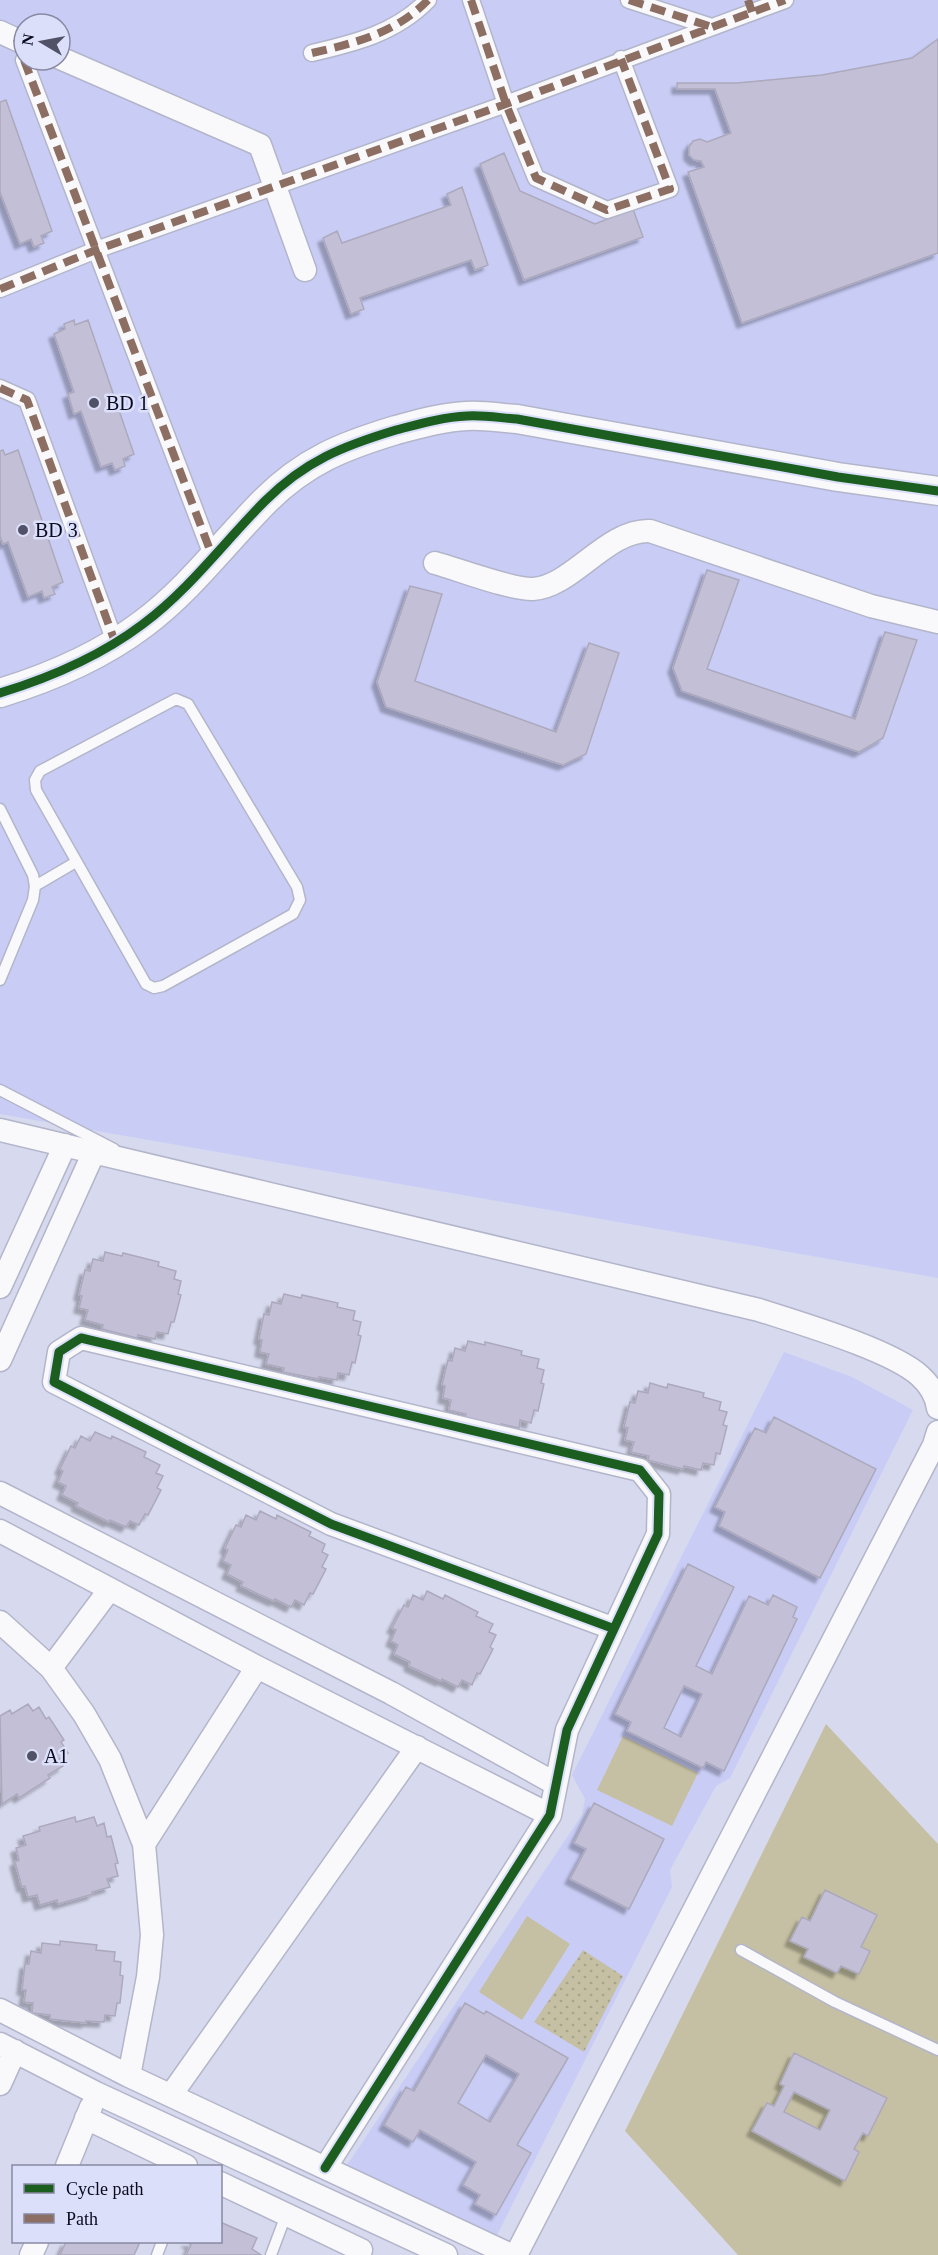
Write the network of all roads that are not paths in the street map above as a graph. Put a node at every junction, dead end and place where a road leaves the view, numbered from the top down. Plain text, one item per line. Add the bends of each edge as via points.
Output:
1 (428, 0) edge
2 (471, 0) edge
3 (629, 0) edge
4 (785, 0) edge
5 (750, 6) edge
6 (712, 27) junction
7 (312, 53) dead end
8 (621, 59) junction
9 (72, 63) edge
10 (28, 72) edge
11 (506, 104) junction
12 (275, 186) junction
13 (96, 250) junction
14 (305, 270) dead end
15 (0, 290) edge
16 (0, 388) edge
17 (938, 490) edge
18 (213, 558) junction
19 (435, 563) dead end
20 (938, 622) edge
21 (115, 642) junction
22 (0, 693) edge
23 (0, 809) edge
24 (76, 862) junction
25 (35, 886) junction
26 (0, 980) edge
27 (0, 1090) edge
28 (0, 1130) edge
29 (65, 1145) junction
30 (94, 1152) junction
31 (143, 1164) junction
32 (33, 1216) junction
33 (60, 1227) junction
34 (1, 1284) edge
35 (0, 1360) edge
36 (938, 1408) edge
37 (938, 1432) edge
38 (0, 1492) edge
39 (0, 1531) edge
40 (110, 1589) junction
41 (0, 1622) edge
42 (612, 1628) junction
43 (257, 1667) junction
44 (51, 1668) junction
45 (391, 1693) junction
46 (373, 1725) junction
47 (417, 1747) junction
48 (556, 1784) junction
49 (550, 1815) junction
50 (144, 1844) junction
51 (741, 1950) dead end
52 (0, 2010) edge
53 (8, 2047) edge
54 (938, 2050) edge
55 (129, 2076) junction
56 (0, 2084) edge
57 (96, 2093) junction
58 (171, 2095) junction
59 (86, 2118) junction
60 (67, 2165) edge
61 (184, 2165) edge
62 (324, 2168) junction
63 (222, 2184) edge
64 (286, 2214) junction
65 (469, 2246) edge
66 (361, 2250) dead end
67 (271, 2255) edge
68 (446, 2255) edge
69 (511, 2255) edge
70 (516, 2255) edge

1 - 7 street via 383,32 361,42
2 - 11 street
3 - 6 street
4 - 5 street
5 - 6 street
6 - 8 street
8 - 11 street
8 - 11 street via 670,189 607,210 536,178
9 - 12 street via 260,144
10 - 13 street
11 - 12 street
12 - 13 street
12 - 14 street
13 - 15 street
13 - 18 street
16 - 21 street via 27,400
17 - 18 street via 838,477 527,421 468,416 411,426 332,451 282,486
18 - 21 street via 143,624
19 - 20 street via 522,588 541,588 627,534 650,531 871,606
21 - 22 street via 36,682
23 - 25 lane
24 - 24 lane via 36,790 37,775 169,701 180,699 198,720 297,887 300,900 293,914 154,988 146,984
24 - 25 lane
25 - 26 lane via 33,900
27 - 31 lane
28 - 29 street
29 - 30 street
29 - 32 street
30 - 31 street
30 - 33 street
31 - 36 street via 759,1310 908,1367 927,1383
32 - 33 street
32 - 34 street
33 - 35 street
37 - 70 street
38 - 45 street
39 - 40 street
40 - 43 street
40 - 44 street
41 - 44 street
42 - 42 street via 658,1534 659,1494 640,1470 81,1338 59,1352 54,1383 332,1524
42 - 48 street via 567,1730
43 - 46 street
43 - 50 street
44 - 50 street via 110,1759
45 - 46 street
45 - 48 street
46 - 47 street
47 - 49 street
47 - 58 street
48 - 49 street
49 - 62 street
50 - 55 street via 152,1935
51 - 54 lane via 835,2002
52 - 55 street
53 - 56 street
53 - 57 street
55 - 58 street
57 - 59 street
57 - 68 street
58 - 62 street
59 - 60 street
59 - 61 street
62 - 65 street
63 - 64 street
64 - 66 street
64 - 67 lane
65 - 69 street

